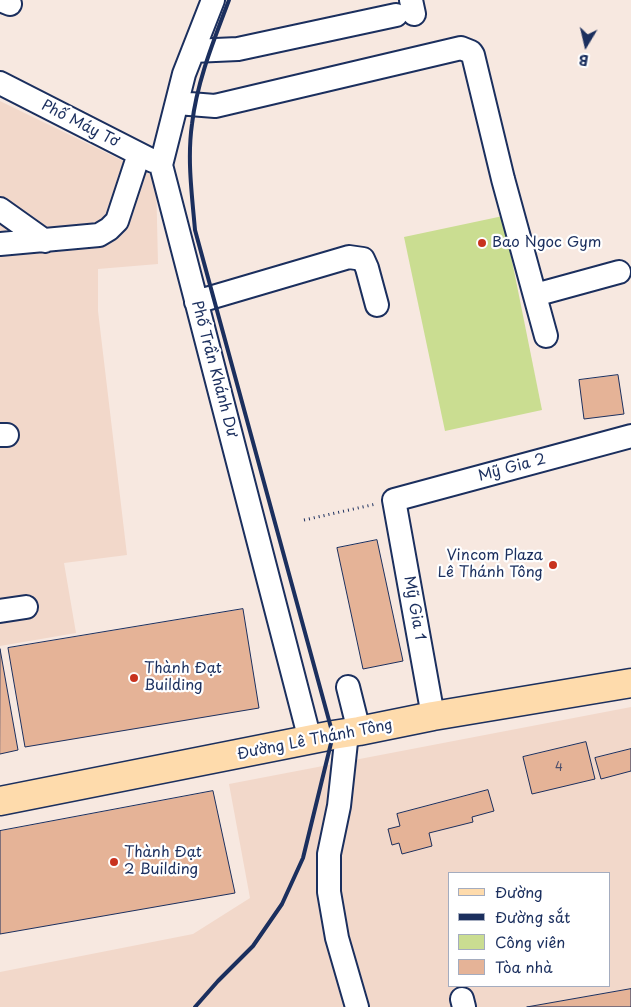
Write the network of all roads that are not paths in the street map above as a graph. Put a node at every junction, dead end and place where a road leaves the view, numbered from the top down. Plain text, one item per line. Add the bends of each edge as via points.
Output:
1 (213, 0) edge
2 (407, 10) edge
3 (193, 51) junction
4 (0, 83) edge
5 (177, 103) junction
6 (139, 154) junction
7 (161, 165) junction
8 (0, 209) edge
9 (44, 241) junction
10 (0, 244) edge
11 (619, 272) dead end
12 (535, 295) junction
13 (196, 302) junction
14 (377, 305) dead end
15 (546, 336) dead end
16 (631, 436) edge
17 (394, 500) joint
18 (26, 607) dead end
19 (0, 611) edge
20 (631, 683) edge
21 (348, 687) dead end
22 (433, 716) junction
23 (353, 732) junction
24 (310, 740) junction
25 (0, 801) edge
26 (357, 1007) edge

1 - 3 street, Phố Trần Khánh Dư
2 - 3 street via 238,49
3 - 5 street, Phố Trần Khánh Dư
4 - 6 street, Phố Máy Tơ
5 - 7 street, Phố Trần Khánh Dư
5 - 12 street via 215,106 461,48 471,52
6 - 7 street, Phố Máy Tơ
6 - 9 street via 117,220 109,229 99,235
7 - 13 street, Phố Trần Khánh Dư
8 - 9 street
9 - 10 street
11 - 12 street
12 - 15 street
13 - 14 street via 349,257 363,260 368,268
13 - 24 street, Phố Trần Khánh Dư
16 - 17 street, Mỹ Gia 2
17 - 22 street, Mỹ Gia 1
18 - 19 street
20 - 22 main road, Đường Lê Thánh Tông
21 - 23 street
22 - 23 main road, Đường Lê Thánh Tông
23 - 24 main road, Đường Lê Thánh Tông
23 - 26 street via 329,854 329,892 337,938
24 - 25 main road, Đường Lê Thánh Tông

